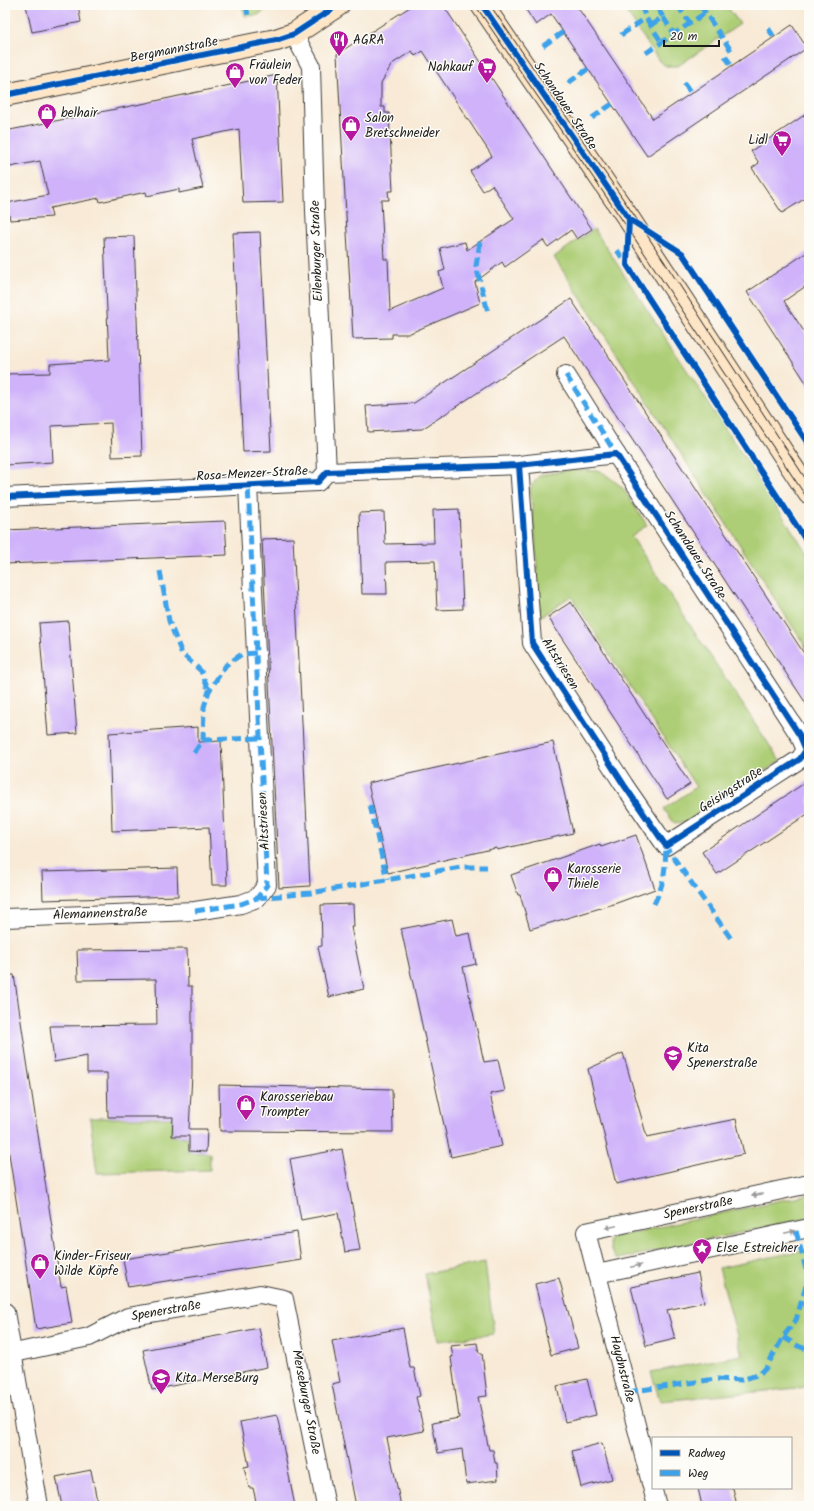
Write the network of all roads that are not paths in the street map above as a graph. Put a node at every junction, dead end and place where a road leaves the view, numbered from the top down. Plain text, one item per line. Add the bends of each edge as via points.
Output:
1 (338, 5) edge
2 (482, 5) edge
3 (294, 34) junction
4 (5, 95) edge
5 (566, 375) dead end
6 (616, 454) junction
7 (519, 464) junction
8 (327, 472) junction
9 (248, 485) junction
10 (809, 493) edge
11 (5, 498) edge
12 (806, 750) joint
13 (666, 846) joint
14 (195, 911) joint
15 (5, 918) edge
16 (809, 1184) edge
17 (809, 1228) edge
18 (586, 1232) joint
19 (597, 1274) junction
20 (284, 1299) joint
21 (5, 1312) edge
22 (8, 1355) edge
23 (652, 1487) edge
24 (653, 1489) edge
25 (39, 1506) edge
26 (326, 1506) edge
27 (657, 1506) edge

1 - 3 main road, Bergmannstraße
2 - 10 main road, Schandauer Straße via 629,219
3 - 4 main road, Bergmannstraße via 258,45
3 - 8 street, Eilenburger Straße via 311,66
5 - 6 street, Schandauer Straße
6 - 7 street
6 - 12 street, Schandauer Straße via 800,736
7 - 8 street
7 - 13 street, Altstriesen via 532,642
8 - 9 street, Rosa-Menzer-Straße via 318,482
9 - 11 street, Rosa-Menzer-Straße
9 - 14 street, Altstriesen via 267,885 257,898 241,904
12 - 13 street, Geisingstraße via 800,759
14 - 15 street, Alemannenstraße
16 -> 18 street, Spenerstraße
19 -> 17 street
18 - 19 street, Haydnstraße
19 - 23 street, Haydnstraße
20 - 22 street, Spenerstraße via 260,1294 128,1317 89,1337
20 - 26 street, Merseburger Straße
21 - 22 street
22 - 25 street
24 - 27 street, Haydnstraße

